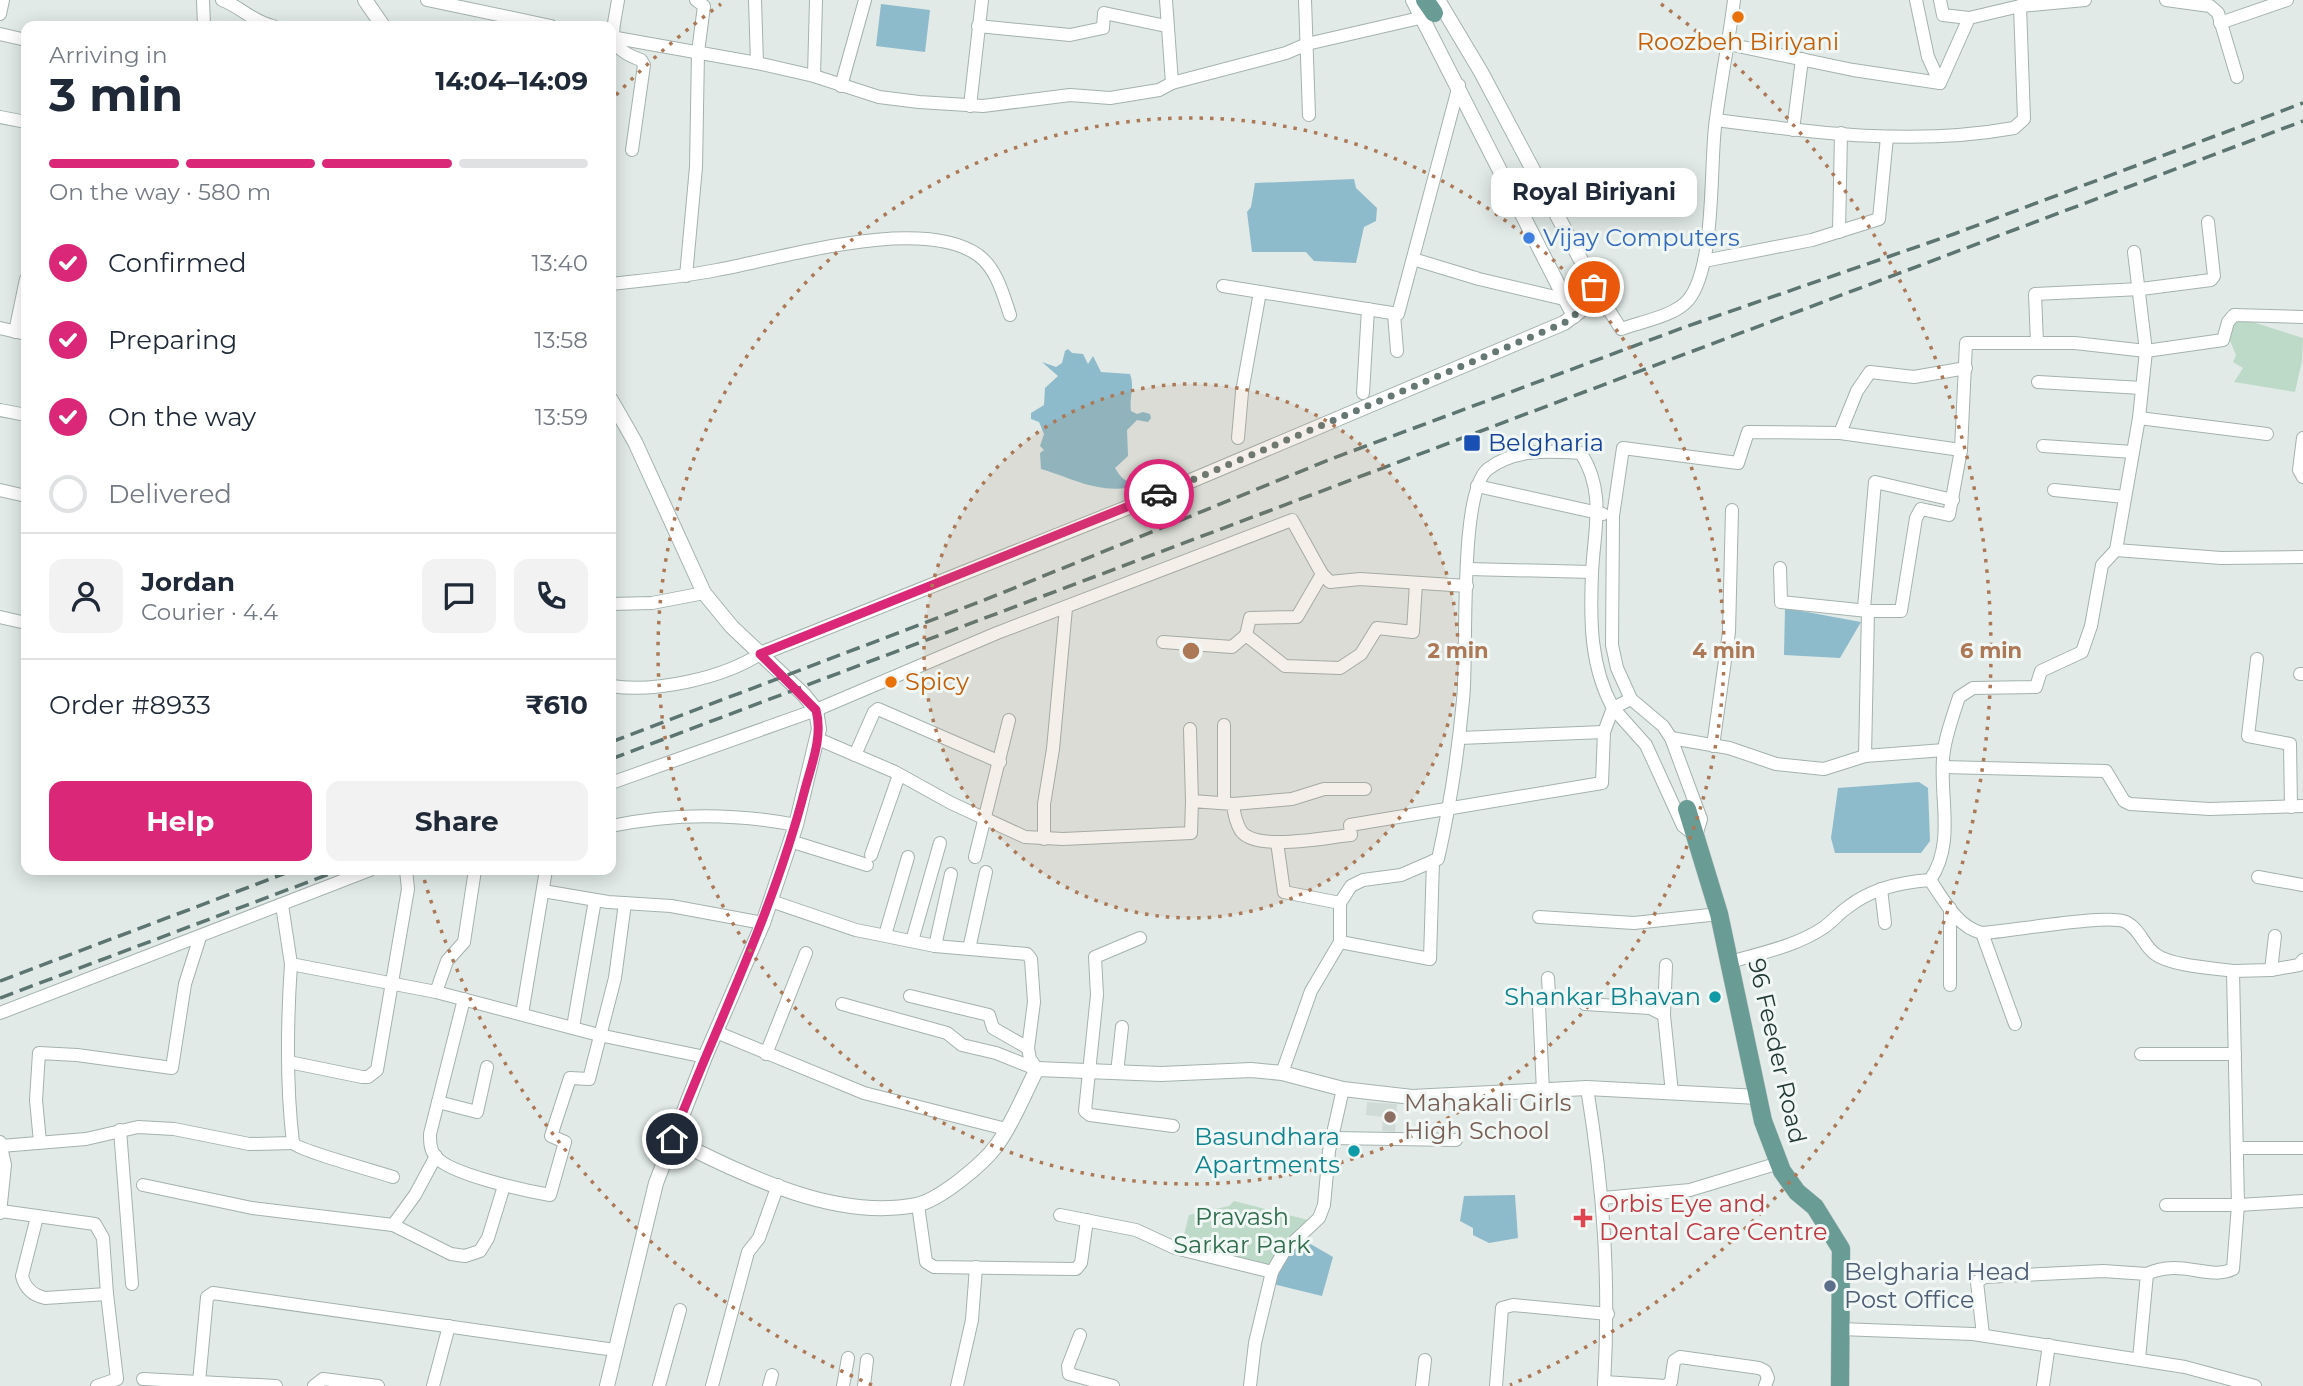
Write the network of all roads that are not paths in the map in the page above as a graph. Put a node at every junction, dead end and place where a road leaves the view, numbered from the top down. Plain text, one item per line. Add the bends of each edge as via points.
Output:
1 (3, 0) edge
2 (202, 0) edge
3 (222, 0) edge
4 (427, 0) edge
5 (618, 0) edge
6 (696, 0) edge
7 (755, 0) edge
8 (816, 0) edge
9 (865, 0) edge
10 (982, 0) edge
11 (1166, 0) edge
12 (1305, 0) edge
13 (1413, 0) edge
14 (1734, 0) edge
15 (1916, 0) edge
16 (1940, 0) edge
17 (2085, 0) edge
18 (2166, 0) edge
19 (2287, 0) edge
20 (2053, 2) edge
21 (367, 3) edge
22 (1984, 6) edge
23 (2020, 6) junction
24 (1430, 7) edge
25 (0, 14) edge
26 (1969, 18) junction
27 (204, 21) edge
28 (255, 21) edge
29 (380, 21) edge
30 (527, 21) edge
31 (615, 21) edge
32 (2220, 23) junction
33 (978, 26) junction
34 (1166, 26) junction
35 (0, 34) edge
36 (616, 38) edge
37 (21, 39) edge
38 (616, 44) edge
39 (1307, 44) junction
40 (1728, 44) junction
41 (698, 52) junction
42 (1802, 59) junction
43 (757, 63) junction
44 (814, 76) junction
45 (2237, 77) dead end
46 (1172, 83) junction
47 (1940, 83) junction
48 (1459, 85) junction
49 (841, 86) junction
50 (970, 106) junction
51 (1309, 116) dead end
52 (0, 117) edge
53 (1716, 120) junction
54 (21, 121) edge
55 (1793, 130) junction
56 (1841, 133) junction
57 (1886, 137) junction
58 (632, 150) dead end
59 (2208, 222) dead end
60 (1839, 232) junction
61 (2134, 252) dead end
62 (1413, 259) junction
63 (1704, 261) junction
64 (686, 276) junction
65 (616, 283) edge
66 (1223, 286) dead end
67 (2141, 289) junction
68 (1597, 291) junction
69 (1260, 292) junction
70 (1568, 300) junction
71 (1368, 309) junction
72 (1394, 314) junction
73 (1010, 315) dead end
74 (1574, 316) junction
75 (2303, 317) edge
76 (0, 328) edge
77 (21, 333) edge
78 (2037, 343) junction
79 (1397, 351) dead end
80 (2146, 351) junction
81 (1966, 368) junction
82 (2038, 382) dead end
83 (2142, 388) junction
84 (1363, 393) dead end
85 (616, 409) edge
86 (0, 410) edge
87 (21, 414) edge
88 (2139, 418) junction
89 (1840, 433) junction
90 (2267, 434) dead end
91 (1238, 438) dead end
92 (2303, 439) edge
93 (2043, 446) dead end
94 (1961, 450) junction
95 (2133, 452) junction
96 (2303, 477) edge
97 (1477, 486) junction
98 (0, 490) edge
99 (2054, 490) dead end
100 (21, 495) edge
101 (2125, 497) junction
102 (1953, 500) junction
103 (1732, 510) dead end
104 (1597, 513) junction
105 (1613, 516) junction
106 (2116, 550) junction
107 (2303, 557) edge
108 (1780, 568) dead end
109 (1468, 569) junction
110 (1592, 572) junction
111 (1322, 574) junction
112 (1416, 583) junction
113 (1467, 586) junction
114 (704, 593) junction
115 (616, 604) edge
116 (1066, 608) junction
117 (1866, 610) junction
118 (0, 617) edge
119 (21, 621) edge
120 (1246, 635) junction
121 (1163, 642) dead end
122 (760, 654) junction
123 (2257, 659) dead end
124 (616, 686) edge
125 (1632, 699) junction
126 (1613, 708) junction
127 (816, 710) junction
128 (1009, 720) dead end
129 (1224, 725) dead end
130 (1190, 729) dead end
131 (1604, 732) junction
132 (1460, 738) junction
133 (1671, 738) junction
134 (818, 739) junction
135 (1713, 746) junction
136 (1944, 750) junction
137 (855, 755) junction
138 (1865, 756) junction
139 (1000, 762) junction
140 (1943, 767) junction
141 (900, 775) junction
142 (616, 781) edge
143 (1365, 789) dead end
144 (1192, 801) junction
145 (1229, 803) junction
146 (2297, 807) edge
147 (1449, 810) junction
148 (1687, 810) dead end
149 (985, 818) junction
150 (616, 825) edge
151 (796, 825) junction
152 (1696, 836) junction
153 (1044, 839) junction
154 (790, 841) junction
155 (1277, 842) junction
156 (940, 843) dead end
157 (908, 857) dead end
158 (975, 857) dead end
159 (1433, 861) junction
160 (986, 872) dead end
161 (951, 874) dead end
162 (357, 875) edge
163 (407, 875) edge
164 (474, 875) edge
165 (545, 875) edge
166 (2258, 877) dead end
167 (1930, 880) junction
168 (2303, 885) edge
169 (1881, 889) junction
170 (543, 891) junction
171 (595, 900) junction
172 (771, 901) junction
173 (625, 903) junction
174 (1340, 903) junction
175 (282, 905) junction
176 (1950, 907) junction
177 (1719, 914) junction
178 (1539, 917) dead end
179 (763, 923) junction
180 (1885, 923) dead end
181 (1982, 933) junction
182 (885, 935) junction
183 (2275, 936) dead end
184 (200, 937) junction
185 (1140, 938) dead end
186 (912, 941) junction
187 (1340, 942) junction
188 (935, 946) junction
189 (969, 948) junction
190 (806, 954) dead end
191 (1730, 962) junction
192 (291, 964) junction
193 (2302, 964) edge
194 (1666, 965) dead end
195 (2271, 970) junction
196 (2234, 971) junction
197 (1548, 978) dead end
198 (393, 984) junction
199 (1950, 985) dead end
200 (436, 992) junction
201 (910, 996) dead end
202 (464, 999) junction
203 (842, 1004) dead end
204 (1585, 1004) dead end
205 (0, 1013) edge
206 (522, 1014) junction
207 (1664, 1015) junction
208 (2015, 1024) dead end
209 (573, 1027) junction
210 (1122, 1027) dead end
211 (716, 1032) junction
212 (599, 1034) junction
213 (1028, 1048) junction
214 (766, 1054) junction
215 (2141, 1054) dead end
216 (2235, 1054) junction
217 (705, 1057) junction
218 (289, 1062) junction
219 (487, 1067) dead end
220 (1037, 1069) junction
221 (1087, 1072) junction
222 (1117, 1073) junction
223 (1282, 1073) junction
224 (1343, 1088) junction
225 (1587, 1088) junction
226 (1543, 1091) junction
227 (1672, 1093) junction
228 (1758, 1097) junction
229 (438, 1102) junction
230 (1173, 1126) dead end
231 (1006, 1129) junction
232 (120, 1130) junction
233 (1332, 1138) junction
234 (672, 1139) junction
235 (1456, 1140) dead end
236 (40, 1142) junction
237 (293, 1143) junction
238 (1, 1144) edge
239 (2239, 1148) junction
240 (2303, 1148) edge
241 (436, 1156) junction
242 (1779, 1163) junction
243 (393, 1177) dead end
244 (3, 1179) edge
245 (143, 1185) dead end
246 (778, 1185) junction
247 (504, 1186) junction
248 (1603, 1198) junction
249 (2303, 1201) edge
250 (918, 1205) junction
251 (2166, 1205) dead end
252 (2238, 1205) junction
253 (0, 1212) edge
254 (1060, 1214) dead end
255 (37, 1216) junction
256 (1087, 1220) junction
257 (393, 1225) junction
258 (976, 1267) junction
259 (1272, 1272) junction
260 (2147, 1274) junction
261 (132, 1284) dead end
262 (107, 1294) junction
263 (680, 1310) dead end
264 (1608, 1314) junction
265 (449, 1326) junction
266 (1840, 1329) junction
267 (1080, 1335) dead end
268 (1983, 1335) junction
269 (2049, 1345) junction
270 (615, 1350) junction
271 (848, 1358) dead end
272 (2139, 1359) junction
273 (867, 1360) dead end
274 (1425, 1360) dead end
275 (143, 1379) dead end
276 (199, 1382) junction
277 (1604, 1384) edge
278 (97, 1386) edge
279 (276, 1386) edge
280 (314, 1386) edge
281 (378, 1386) edge
282 (433, 1386) edge
283 (607, 1386) edge
284 (659, 1386) edge
285 (712, 1386) edge
286 (843, 1386) edge
287 (864, 1386) edge
288 (957, 1386) edge
289 (1113, 1386) edge
290 (1250, 1386) edge
291 (1422, 1386) edge
292 (1496, 1386) edge
293 (1765, 1386) edge
294 (1840, 1386) edge
295 (2043, 1386) edge
296 (2255, 1386) edge

1 - 25 street
2 - 27 street
3 - 28 street
4 - 30 street
5 - 31 street
6 - 41 street via 704,6
7 - 43 street
8 - 44 street
9 - 49 street
10 - 33 street
11 - 34 street
12 - 39 street
13 - 24 street
14 - 40 street
15 - 47 street via 1928,57
16 - 26 street via 1943,15
17 - 20 street
18 - 32 street via 2210,6
19 - 32 street
20 - 23 street
21 - 29 street
22 - 23 street
22 - 26 street
23 - 57 street via 2021,124 1982,134
24 - 39 street
24 - 48 street
24 - 68 street via 1481,72
26 - 47 street
32 - 45 street
33 - 34 street via 1070,35 1103,28 1104,13
33 - 50 street
34 - 46 street
35 - 37 street
36 - 41 street
38 - 58 street via 621,53 644,65
39 - 46 street
39 - 51 street
40 - 42 street
40 - 53 street
41 - 43 street
41 - 64 street via 696,167
42 - 47 street
42 - 55 street
43 - 44 street
44 - 49 street
46 - 50 street via 1159,90 1110,99 1070,95
48 - 62 street
48 - 70 street
49 - 50 street via 894,100
52 - 54 street
53 - 55 street
53 - 63 street
55 - 56 street
56 - 57 street
56 - 60 street
57 - 60 street via 1879,219
59 - 67 street via 2211,280
60 - 63 street
61 - 67 street
62 - 70 street
62 - 72 street via 1403,306
63 - 68 street via 1687,302 1674,310 1618,325
64 - 65 street
64 - 73 street via 878,239 915,238 960,246 977,255 996,277
66 - 69 street
67 - 78 street via 2035,294
67 - 80 street
68 - 74 street
69 - 71 street
69 - 91 street via 1241,392
70 - 74 street
71 - 72 street
71 - 84 street
72 - 79 street
74 - 122 street via 1129,507
75 - 80 street via 2234,315 2223,340
76 - 77 street
78 - 80 street
78 - 81 street via 1966,343
80 - 83 street
81 - 89 street via 1914,377 1870,372
81 - 94 street
82 - 83 street
83 - 88 street
85 - 114 street
86 - 87 street
88 - 90 street
88 - 95 street
89 - 94 street
89 - 105 street via 1748,432 1738,463 1623,448
92 - 96 street via 2299,470
93 - 95 street
94 - 102 street
95 - 101 street
97 - 104 street
97 - 104 street via 1487,469 1522,455 1539,450 1581,453 1594,474
97 - 109 street via 1470,518
98 - 100 street
99 - 101 street
101 - 106 street
102 - 117 street via 1949,515 1921,509 1916,517 1901,611
102 - 117 street via 1875,482
103 - 135 street via 1729,632
104 - 105 street
104 - 110 street
105 - 125 street via 1612,645
106 - 107 street via 2221,558
106 - 136 street via 2102,565 2082,652 2041,671 2036,687 1973,688 1959,697
108 - 117 street via 1781,602
109 - 110 street
109 - 113 street
110 - 126 street via 1592,650 1601,686
111 - 112 street via 1330,582
111 - 116 street via 1292,520
111 - 120 street via 1297,617 1250,618
112 - 113 street
112 - 120 street via 1413,632 1377,628 1362,654 1340,668 1285,666
113 - 132 street
114 - 115 street via 652,603
114 - 122 street
116 - 127 street
116 - 153 street
117 - 138 street
118 - 119 street
120 - 121 street via 1232,647
122 - 124 street via 715,675 642,687
122 - 127 street
123 - 146 street via 2248,736 2290,744
125 - 126 street
125 - 133 street
126 - 131 street
126 - 152 street via 1646,745 1683,826
127 - 134 street
127 - 142 street
128 - 139 street
129 - 145 street
130 - 144 street
131 - 132 street
131 - 147 street via 1602,783
132 - 147 street
133 - 135 street
133 - 152 street via 1700,818
134 - 137 street
134 - 151 street
135 - 138 street via 1776,764 1824,769
136 - 138 street
136 - 140 street
137 - 139 street via 878,709
137 - 141 street
139 - 149 street
140 - 146 street via 2106,771 2123,801 2130,803 2210,810
140 - 167 street via 1945,843 1941,864
141 - 149 street
141 - 154 street via 869,860
143 - 145 street via 1324,789 1292,799
144 - 145 street
144 - 153 street via 1191,834
145 - 155 street via 1242,832 1253,840
147 - 155 street via 1350,825 1351,835
147 - 159 street via 1438,859
148 - 152 main road, 96 Feeder Road
149 - 153 street via 1025,838
149 - 158 street
150 - 151 street via 715,814
151 - 154 street
152 - 177 main road, 96 Feeder Road
154 - 172 street
155 - 174 street via 1284,892
156 - 186 street
157 - 182 street
159 - 174 street via 1401,875 1363,880 1351,887
159 - 187 street via 1430,959
160 - 189 street
161 - 188 street
162 - 175 street
163 - 198 street
164 - 200 street via 464,942 447,961
165 - 170 street
166 - 168 street
167 - 169 street
167 - 176 street
169 - 180 street
169 - 191 street via 1849,906 1823,928 1786,946
170 - 171 street
170 - 206 street
171 - 173 street
171 - 209 street
172 - 179 street
172 - 182 street via 822,920
173 - 179 street via 671,906
173 - 212 street via 615,978
174 - 187 street
175 - 184 street
175 - 192 street
176 - 181 street via 1970,930
176 - 199 street
177 - 178 street via 1634,923
177 - 191 main road, 96 Feeder Road
179 - 211 street
181 - 196 street via 2124,921 2155,954 2193,966
181 - 208 street
182 - 186 street
183 - 195 street
184 - 205 street
184 - 236 street via 185,984 172,1068 39,1054 36,1100
185 - 221 street via 1095,957 1097,995
186 - 188 street
187 - 223 street via 1311,991
188 - 189 street
189 - 213 street via 1030,956 1034,1002
190 - 214 street
191 - 228 main road, 96 Feeder Road
192 - 198 street
192 - 218 street
193 - 195 street
194 - 207 street
195 - 196 street
196 - 216 street
197 - 226 street via 1549,994 1539,1005
198 - 200 street
198 - 218 street via 373,1075 362,1077
200 - 202 street
201 - 213 street via 989,1015 993,1028
202 - 206 street
202 - 229 street
203 - 220 street via 947,1033 962,1045
204 - 207 street via 1650,1007
206 - 209 street
207 - 227 street
209 - 212 street
210 - 222 street
211 - 214 street
211 - 217 street
212 - 217 street
212 - 247 street via 589,1079 570,1078 551,1136 565,1142 550,1195
213 - 220 street
214 - 231 street via 864,1093
215 - 216 street
216 - 239 street
217 - 234 street
218 - 237 street
219 - 229 street via 477,1112
220 - 221 street
220 - 231 street
221 - 222 street
221 - 230 street via 1087,1113
222 - 223 street
223 - 224 street
224 - 226 street via 1412,1097
224 - 233 street
225 - 226 street
225 - 227 street
225 - 248 street
227 - 228 street
228 - 242 main road, 96 Feeder Road
229 - 241 street via 430,1134
231 - 250 street via 976,1167
232 - 236 street
232 - 237 street via 152,1128 249,1144
232 - 261 street
233 - 235 street
233 - 259 street via 1319,1218 1285,1250
234 - 246 street
234 - 270 street via 656,1183
236 - 238 street
237 - 243 street via 300,1150
238 - 244 street
239 - 240 street
239 - 252 street
241 - 247 street
241 - 257 street
242 - 248 street via 1690,1190
242 - 266 main road, 96 Feeder Road via 1797,1192 1822,1216 1841,1249
244 - 253 street
245 - 257 street via 252,1208
246 - 250 street via 846,1205
246 - 285 street via 759,1238 748,1252
247 - 257 street via 488,1238 474,1255 451,1254
248 - 264 street
249 - 252 street
250 - 258 street via 927,1265
251 - 252 street
252 - 260 street via 2233,1269 2217,1273 2167,1266
253 - 255 street
254 - 256 street
255 - 262 street via 100,1229
255 - 262 street via 22,1276 24,1285 45,1298
256 - 258 street via 1081,1263 1076,1269
256 - 259 street via 1136,1230 1175,1248
258 - 288 street via 972,1320
259 - 290 street
260 - 268 street via 2103,1271 1984,1277 1977,1282
260 - 272 street
262 - 278 street via 117,1378
263 - 284 street
264 - 277 street
264 - 292 street via 1513,1305 1502,1308
265 - 270 street
265 - 276 street via 214,1293 207,1297
265 - 282 street
266 - 268 street
266 - 294 main road, 96 Feeder Road
267 - 289 street via 1069,1374
268 - 269 street
269 - 272 street
269 - 295 street
270 - 283 street
271 - 286 street
272 - 296 street
273 - 287 street
274 - 291 street
275 - 276 street
276 - 279 street
277 - 293 street via 1665,1386 1680,1357 1759,1368 1768,1378
280 - 281 street via 323,1379

